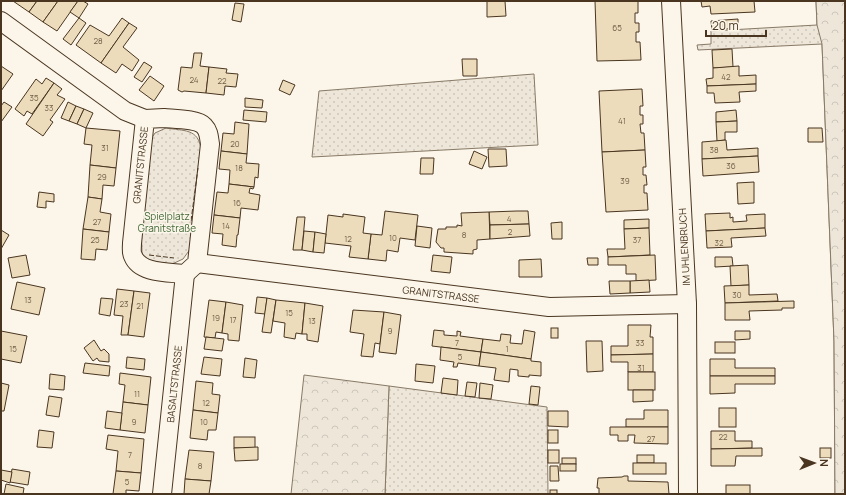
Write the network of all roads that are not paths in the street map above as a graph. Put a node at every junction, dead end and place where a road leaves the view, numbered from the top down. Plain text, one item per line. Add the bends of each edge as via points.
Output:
1 (671, 1) edge
2 (1, 21) edge
3 (145, 119) junction
4 (191, 269) junction
5 (687, 304) junction
6 (162, 494) edge
7 (688, 494) edge

1 - 5 street, IM UHLENBRUCH
2 - 3 street, GRANITSTRASSE via 125,111
3 - 4 street, GRANITSTRASSE via 132,255 145,269
3 - 4 street, GRANITSTRASSE via 164,118 196,122 204,126 209,134 210,144
4 - 5 street, GRANITSTRASSE via 549,307
4 - 6 street, BASALTSTRASSE
5 - 7 street, IM UHLENBRUCH

